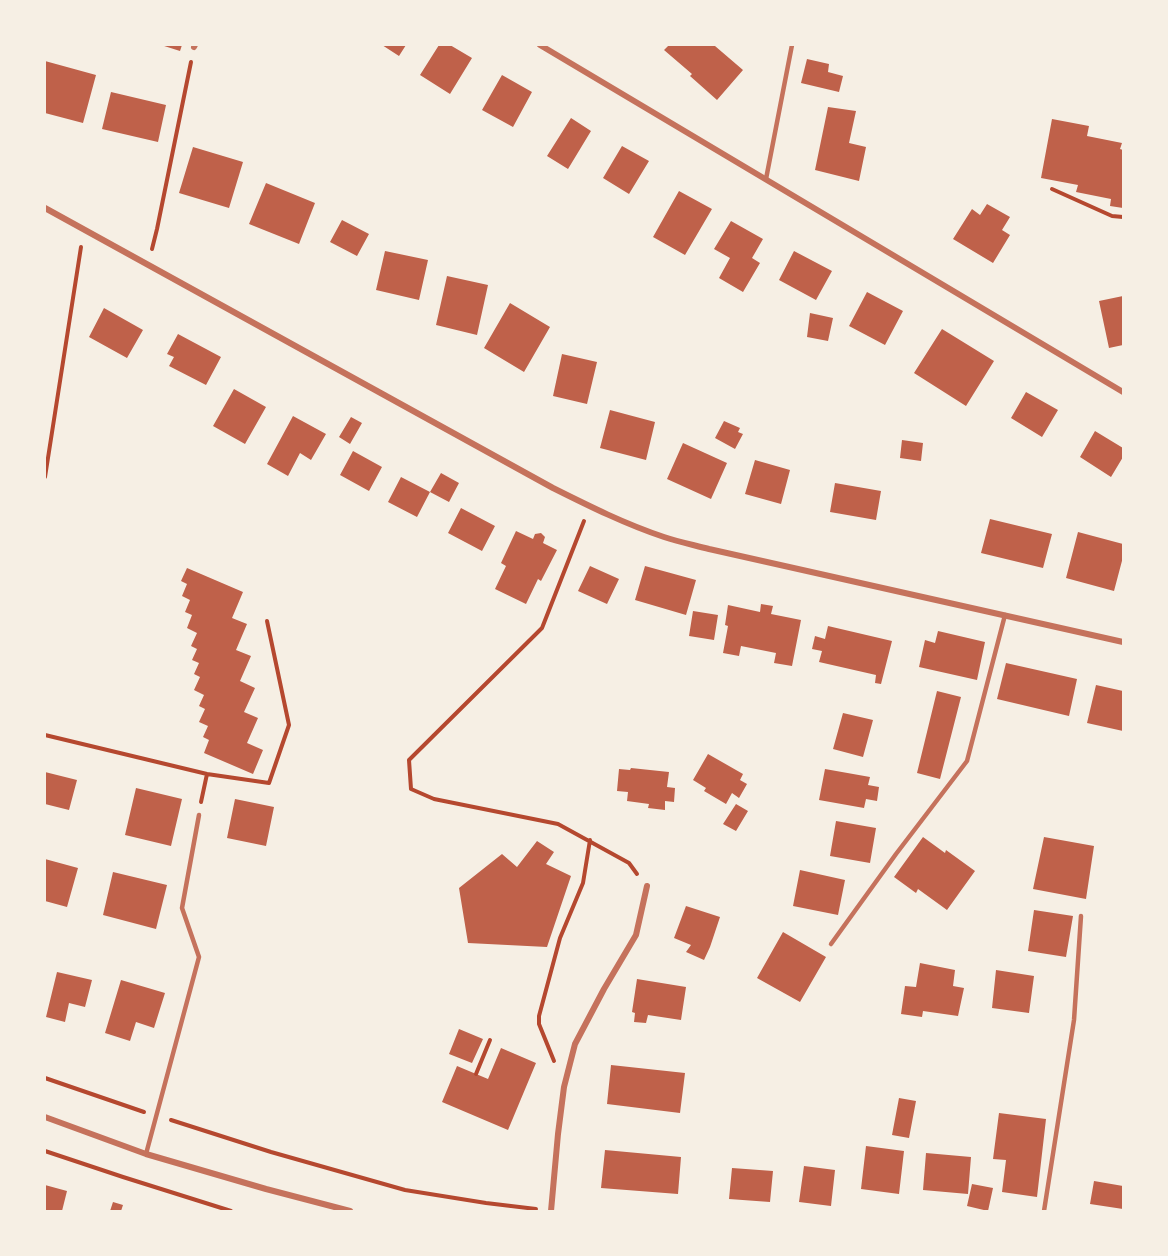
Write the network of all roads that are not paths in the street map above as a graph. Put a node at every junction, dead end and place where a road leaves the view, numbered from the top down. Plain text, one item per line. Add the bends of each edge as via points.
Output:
1 (792, 45) edge
2 (544, 46) edge
3 (766, 179) junction
4 (45, 208) edge
5 (1123, 392) edge
6 (1005, 615) junction
7 (1123, 642) edge
8 (199, 815) road end
9 (647, 886) road end
10 (1081, 916) dead end
11 (831, 944) dead end
12 (45, 1118) edge
13 (146, 1154) junction
14 (350, 1211) edge
15 (551, 1211) edge
16 (1044, 1211) edge

1 - 3 lane
2 - 3 street
3 - 5 street
4 - 6 street via 590,507 665,537 709,549
6 - 7 street
6 - 11 lane via 968,761
8 - 13 lane via 182,908 199,957
9 - 15 street via 636,935 574,1044 564,1087
10 - 16 lane via 1074,1020
12 - 13 street
13 - 14 street

